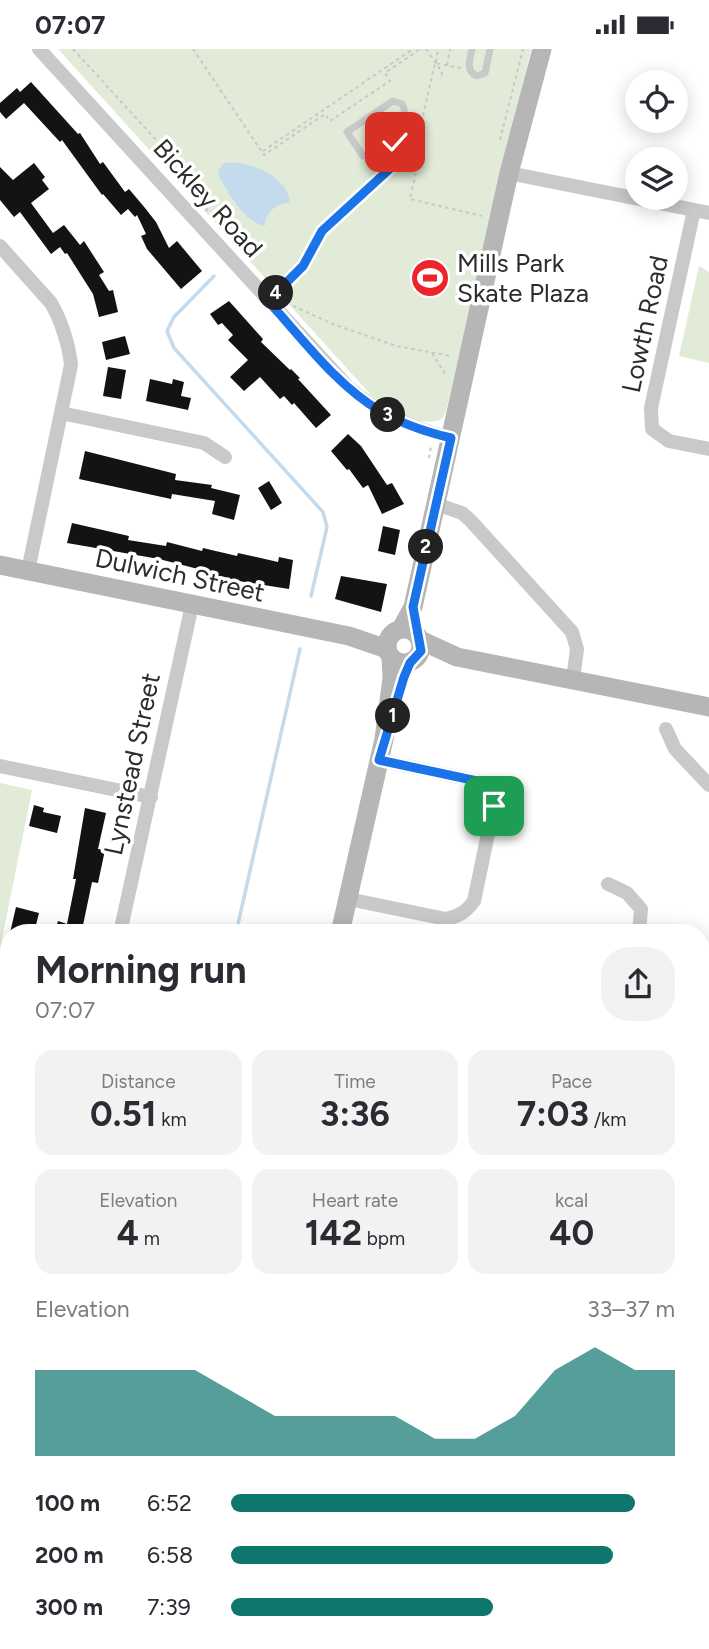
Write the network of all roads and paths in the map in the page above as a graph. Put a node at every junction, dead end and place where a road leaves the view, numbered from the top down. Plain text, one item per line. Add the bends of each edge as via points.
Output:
1 (39, 49) edge
2 (73, 49) edge
3 (192, 49) edge
4 (413, 49) edge
5 (420, 49) edge
6 (426, 49) edge
7 (438, 49) edge
8 (450, 49) edge
9 (472, 49) edge
10 (490, 49) edge
11 (542, 49) edge
12 (435, 64) junction
13 (447, 65) junction
14 (464, 69) dead end
15 (441, 79) dead end
16 (401, 145) junction
17 (262, 151) junction
18 (509, 173) junction
19 (702, 212) edge
20 (208, 215) dead end
21 (483, 216) dead end
22 (0, 246) edge
23 (268, 301) junction
24 (290, 305) dead end
25 (432, 352) junction
26 (452, 356) dead end
27 (447, 377) dead end
28 (61, 413) junction
29 (451, 438) junction
30 (709, 449) edge
31 (225, 457) dead end
32 (436, 504) junction
33 (0, 565) edge
34 (28, 571) junction
35 (192, 605) junction
36 (404, 646) junction
37 (573, 680) junction
38 (709, 707) edge
39 (666, 729) dead end
40 (379, 760) junction
41 (0, 767) edge
42 (709, 785) edge
43 (150, 796) junction
44 (608, 884) dead end
45 (348, 899) junction
46 (122, 924) edge
47 (342, 924) edge
48 (640, 924) edge

1 - 23 street, Bickley Road
2 - 20 path via 201,189
3 - 17 path
4 - 17 path
5 - 17 path via 384,73 390,81 330,121 325,114 264,155
6 - 12 path
7 - 12 path
8 - 13 path
9 - 10 lane via 469,65 477,76 485,73
11 - 18 main road
12 - 13 path
12 - 15 path via 442,72
12 - 21 path via 412,165 416,172 410,199
13 - 14 path
16 - 16 lane via 386,141 363,156 347,132 393,101 402,104 406,113
16 - 23 lane via 395,164 322,231 303,266
18 - 19 street
18 - 29 main road
19 - 30 street, Lowth Road via 651,408 652,429 669,441
22 - 28 street via 57,312 71,365
23 - 29 street, Bickley Road via 366,402 408,425
24 - 25 path via 396,346
25 - 26 path
25 - 27 path
28 - 31 street via 204,443
28 - 34 street
29 - 32 main road
32 - 36 main road
32 - 37 street via 470,520 572,632 577,649
33 - 34 main road, Dulwich Street
34 - 35 main road, Dulwich Street
35 - 36 main road, Dulwich Street
35 - 43 street, Lynstead Street
36 - 37 main road, Dulwich Street
36 - 40 main road
37 - 38 main road, Dulwich Street
39 - 42 street via 676,749
40 - 45 main road
40 - 45 street via 487,787 494,806 474,901 467,911 446,919
41 - 43 street
43 - 46 street, Lynstead Street
44 - 48 street via 627,893 641,909
45 - 47 main road

